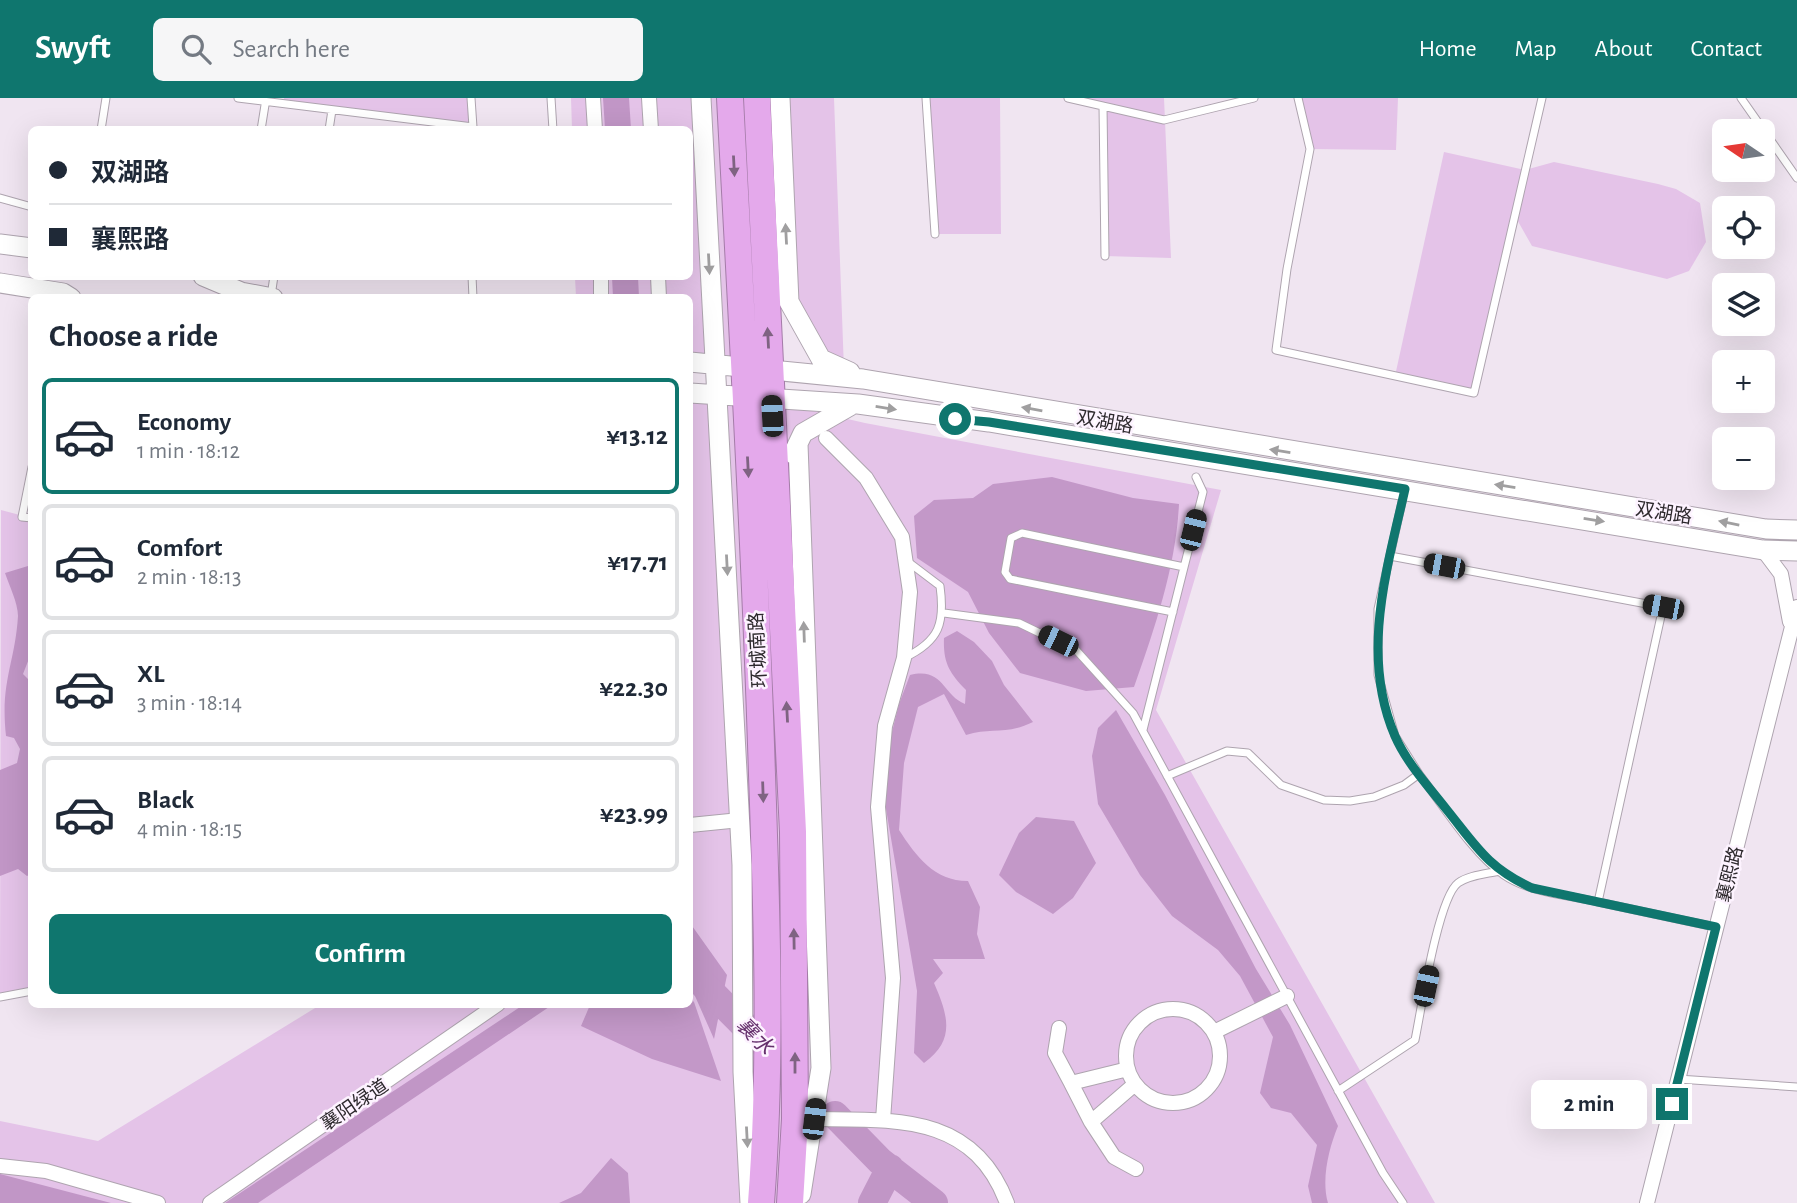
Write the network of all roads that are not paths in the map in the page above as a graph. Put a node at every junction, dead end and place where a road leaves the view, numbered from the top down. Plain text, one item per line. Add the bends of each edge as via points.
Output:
1 (106, 98) edge
2 (237, 98) edge
3 (471, 98) edge
4 (551, 98) edge
5 (593, 98) edge
6 (649, 98) edge
7 (701, 98) edge
8 (730, 98) edge
9 (757, 98) edge
10 (780, 98) edge
11 (926, 98) edge
12 (1068, 98) edge
13 (1254, 98) edge
14 (1298, 98) edge
15 (1542, 98) edge
16 (1741, 98) edge
17 (284, 101) edge
18 (265, 105) dead end
19 (1102, 106) junction
20 (332, 110) junction
21 (102, 126) edge
22 (262, 126) edge
23 (330, 126) edge
24 (457, 126) edge
25 (473, 126) edge
26 (553, 126) edge
27 (595, 126) edge
28 (651, 126) edge
29 (1797, 178) edge
30 (0, 198) edge
31 (28, 206) edge
32 (935, 234) dead end
33 (0, 244) edge
34 (28, 247) edge
35 (1105, 256) dead end
36 (764, 258) junction
37 (212, 280) edge
38 (0, 284) edge
39 (55, 294) edge
40 (253, 294) edge
41 (789, 302) junction
42 (693, 362) edge
43 (714, 364) junction
44 (757, 368) junction
45 (863, 379) junction
46 (693, 393) edge
47 (716, 396) junction
48 (744, 398) junction
49 (771, 400) junction
50 (858, 404) junction
51 (825, 438) dead end
52 (797, 444) junction
53 (1196, 477) dead end
54 (28, 487) edge
55 (776, 489) junction
56 (1405, 489) junction
57 (28, 518) edge
58 (1797, 530) edge
59 (1763, 550) junction
60 (1797, 551) edge
61 (1390, 556) junction
62 (906, 561) junction
63 (1184, 568) junction
64 (1797, 607) edge
65 (944, 612) junction
66 (1172, 612) junction
67 (1791, 627) junction
68 (904, 658) junction
69 (1142, 731) junction
70 (1419, 774) junction
71 (1167, 776) junction
72 (740, 820) junction
73 (693, 825) edge
74 (1499, 871) junction
75 (1598, 901) junction
76 (1716, 927) junction
77 (28, 992) edge
78 (1286, 996) junction
79 (0, 997) edge
80 (492, 1008) edge
81 (1059, 1028) dead end
82 (1214, 1032) junction
83 (1128, 1069) junction
84 (1678, 1079) junction
85 (1071, 1083) junction
86 (1135, 1084) junction
87 (1797, 1087) edge
88 (1338, 1091) junction
89 (805, 1119) junction
90 (884, 1120) junction
91 (1091, 1122) junction
92 (0, 1166) edge
93 (1136, 1169) dead end
94 (158, 1203) edge
95 (209, 1203) edge
96 (750, 1203) edge
97 (761, 1203) edge
98 (790, 1203) edge
99 (799, 1203) edge
100 (1007, 1203) edge
101 (1403, 1203) edge
102 (1647, 1203) edge

1 - 21 lane
2 - 17 lane
3 - 25 lane
4 - 26 lane
5 - 27 street
6 - 28 street
7 -> 43 main road
8 -> 44 highway, 环城南路
9 - 36 highway, 环城南路
41 -> 10 main road
11 - 32 lane
12 - 19 lane
13 - 19 lane via 1164,120
14 - 15 lane via 1310,149 1276,350 1474,393
16 - 29 lane
17 - 20 lane
18 - 22 lane
19 - 35 lane
20 - 23 lane
20 - 24 lane
30 - 31 lane
33 - 34 main road
36 - 41 main road
44 -> 36 highway, 环城南路
37 - 40 main road
38 - 39 main road
41 - 45 main road via 821,359
42 - 43 main road, 双湖路
43 - 44 main road, 双湖路
43 - 47 main road
44 - 45 main road, 双湖路
44 - 48 highway, 环城南路
44 - 49 highway, 环城南路
58 -> 45 main road, 双湖路 via 1766,530
46 - 47 main road, 双湖路
47 - 48 main road, 双湖路
47 -> 72 main road
48 - 49 main road, 双湖路
48 -> 97 highway, 环城南路 via 760,692 769,994 768,1113
49 - 50 main road, 双湖路
49 - 55 highway, 环城南路
50 - 52 main road via 842,408 803,433
50 -> 56 main road, 双湖路
51 - 62 street via 866,478 902,537
52 - 55 main road
89 -> 52 main road via 821,1068
53 - 63 lane via 1203,492
54 - 57 lane via 22,517
89 -> 55 highway, 环城南路 via 795,1008 793,832
56 -> 59 main road, 双湖路
56 - 61 lane
59 - 60 main road, 双湖路
59 - 67 street via 1782,574
61 - 70 lane via 1378,609 1378,675 1395,736
61 - 75 lane via 1663,607
62 - 65 lane via 940,586
62 - 68 street via 911,592
63 - 66 lane
63 - 66 lane via 1022,533 1011,538 1005,572 1010,579
64 - 67 street, 襄熙路
65 - 68 lane via 937,632 923,648
65 - 69 lane via 1019,622 1077,651 1133,713
66 - 69 lane
67 - 76 street, 襄熙路
68 - 90 street via 885,726 878,807 893,978
69 - 71 lane
70 - 71 lane via 1404,785 1350,802 1324,800 1281,785 1248,753 1227,751
70 - 74 lane
71 - 78 lane
72 - 73 street
72 -> 96 main road via 743,1072
74 - 75 lane via 1532,888
74 - 88 lane via 1456,884 1444,905 1415,1040
75 - 76 lane
76 - 84 street, 襄熙路
77 - 79 lane
78 - 82 street
78 - 88 lane
80 - 95 street, 襄阳绿道
81 - 85 street via 1055,1053
82 - 83 street via 1192,1012 1162,1010 1136,1026 1128,1047
82 - 86 street via 1220,1063 1205,1090 1192,1099 1161,1101
83 - 85 street
83 - 86 street
84 - 87 lane
84 - 102 street, 襄熙路
85 - 91 street
86 - 91 street
88 - 101 lane
89 - 90 street
89 - 98 highway, 环城南路
89 - 99 main road
90 - 100 street via 955,1136 998,1179
91 - 93 street via 1114,1157
92 - 94 street via 46,1171

